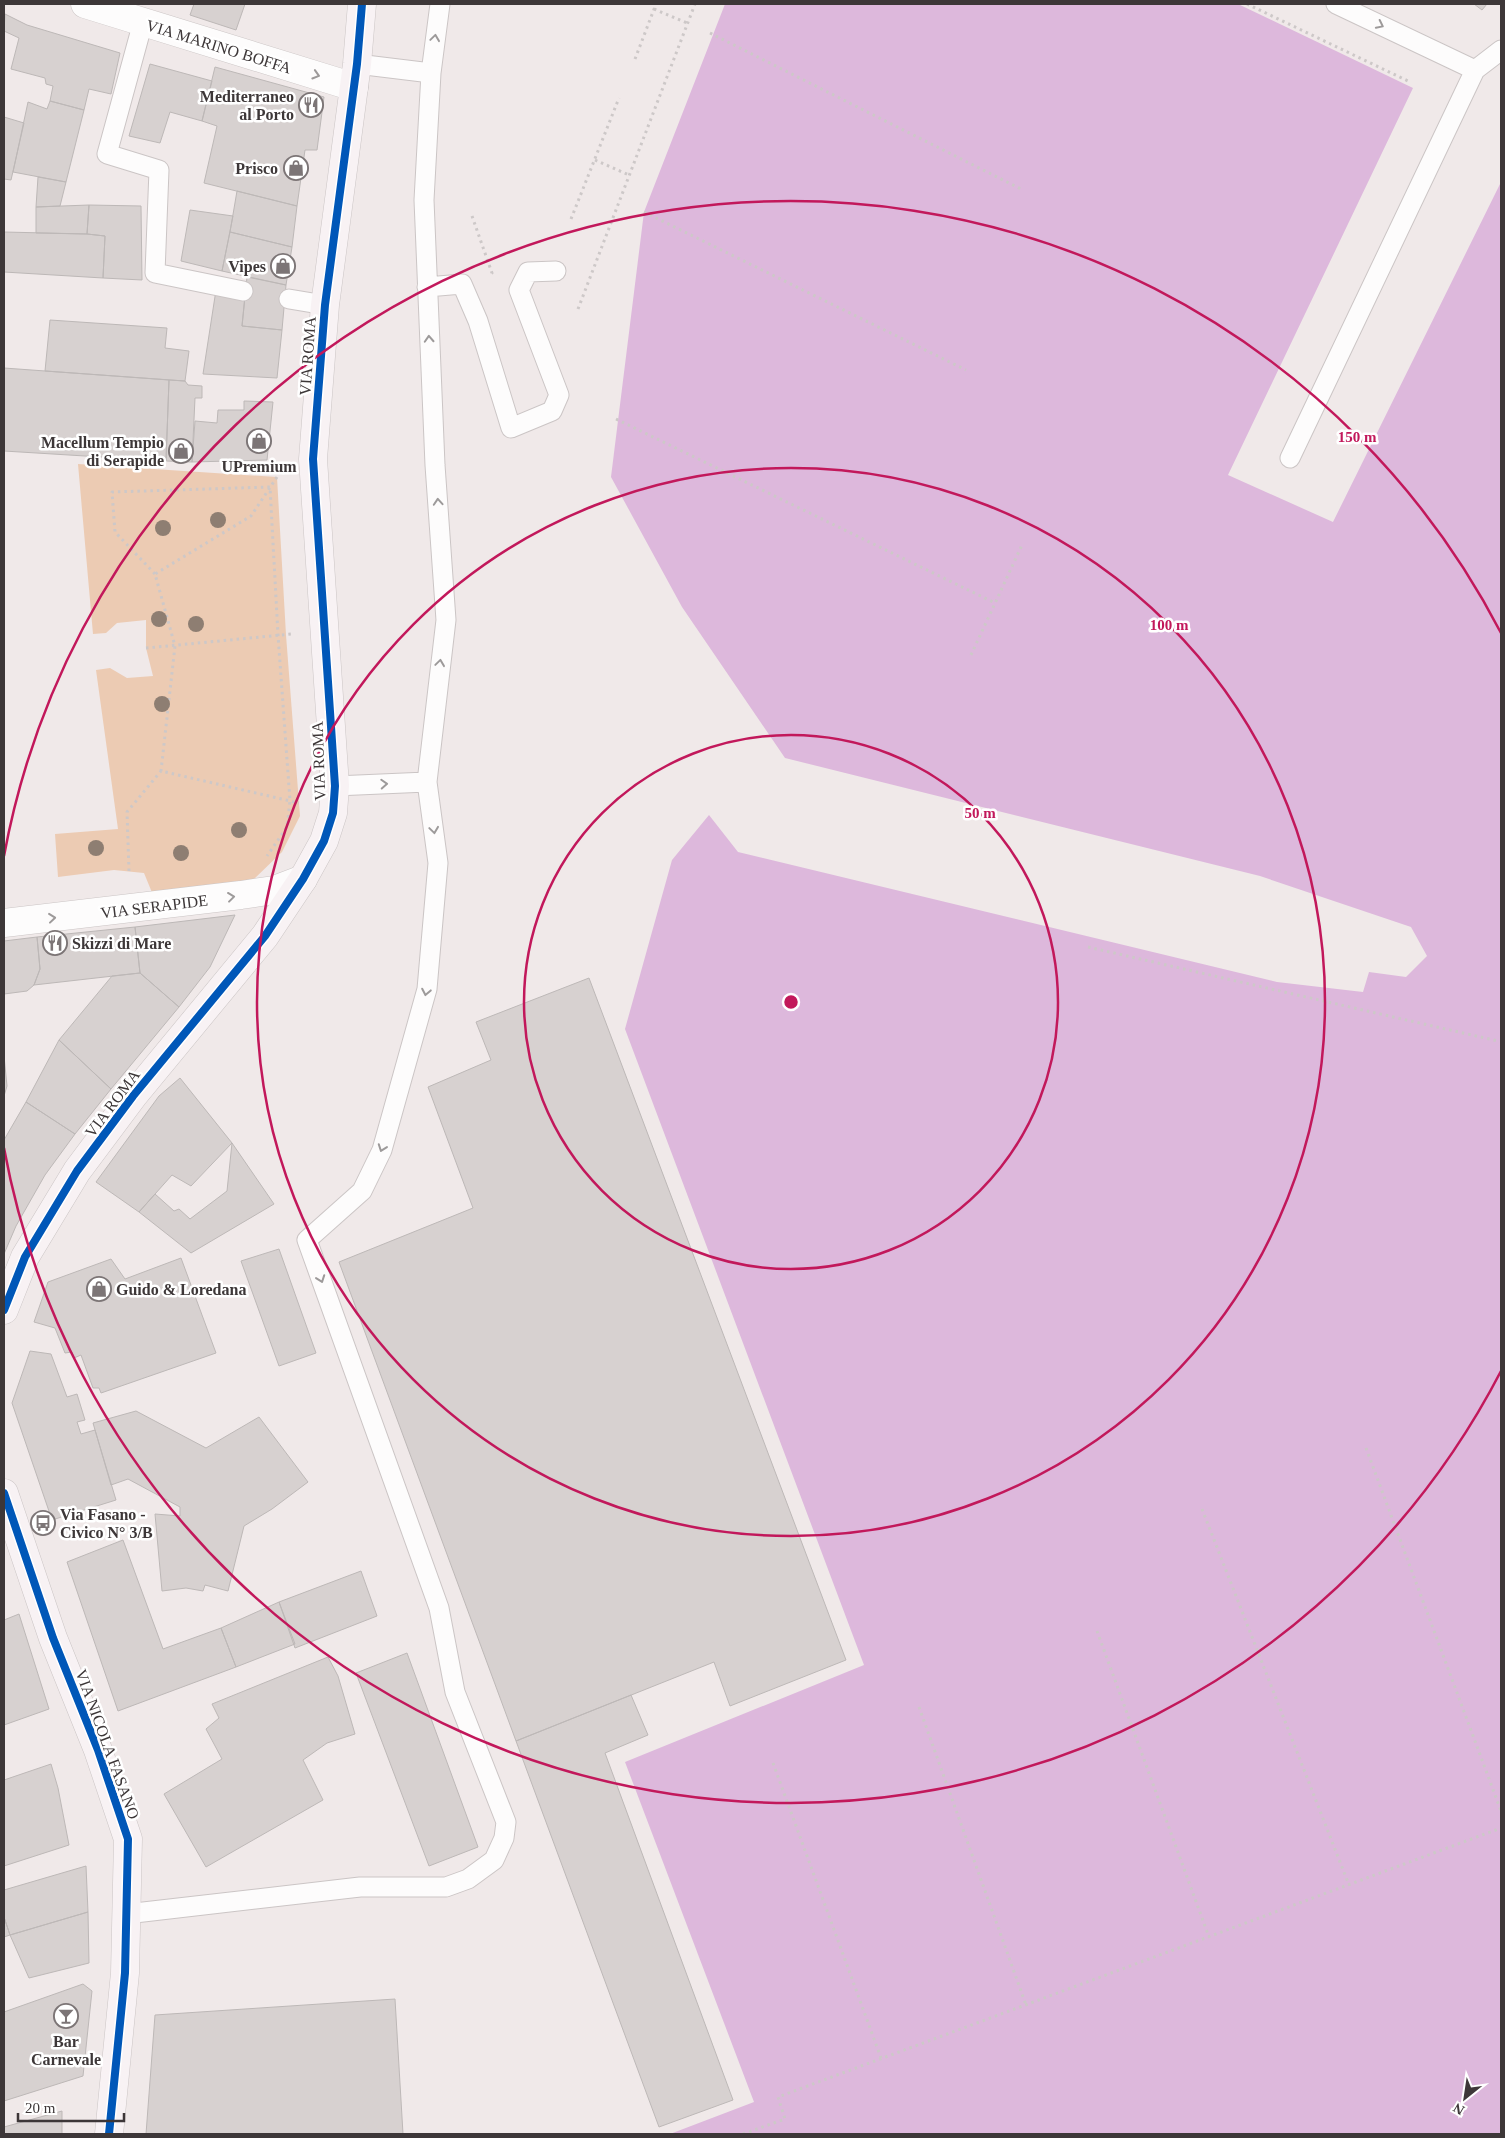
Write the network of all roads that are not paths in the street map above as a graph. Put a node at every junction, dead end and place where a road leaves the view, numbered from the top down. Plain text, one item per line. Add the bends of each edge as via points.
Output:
1 (85, 4) edge
2 (362, 4) edge
3 (440, 4) edge
4 (1336, 4) edge
5 (142, 22) junction
6 (1501, 50) edge
7 (1475, 70) junction
8 (431, 73) junction
9 (355, 75) junction
10 (556, 270) dead end
11 (427, 287) junction
12 (243, 291) dead end
13 (289, 299) dead end
14 (325, 305) junction
15 (1290, 458) dead end
16 (427, 782) junction
17 (335, 786) junction
18 (303, 879) junction
19 (4, 923) edge
20 (4, 1310) edge
21 (4, 1492) edge
22 (126, 1914) junction
23 (109, 2134) edge

1 - 5 street, VIA MARINO BOFFA
2 - 9 street, VIA ROMA
8 -> 3 lane
4 -> 7 lane
5 -> 9 street, VIA MARINO BOFFA
5 - 12 lane via 107,154 159,170 156,273
6 - 7 lane
7 - 15 lane
8 - 9 lane
8 - 11 lane via 424,200
9 - 14 street, VIA ROMA
10 - 11 lane via 528,272 519,290 559,395 552,411 512,428 478,321 462,284
16 -> 11 lane via 446,620
13 - 14 lane
14 - 17 street, VIA ROMA via 313,460
17 -> 16 lane
16 -> 22 lane via 438,864 427,989 382,1150 362,1191 307,1240 438,1608 455,1692 506,1822 504,1838 494,1860 468,1878 446,1887 360,1887
17 - 18 street, VIA ROMA via 333,813 324,841
19 -> 18 street, VIA SERAPIDE via 241,895 274,890
18 - 20 street, VIA ROMA via 264,936 133,1096 78,1171 25,1256
21 - 22 street, VIA NICOLA FASANO via 128,1838
22 - 23 street, VIA NICOLA FASANO via 125,1973

